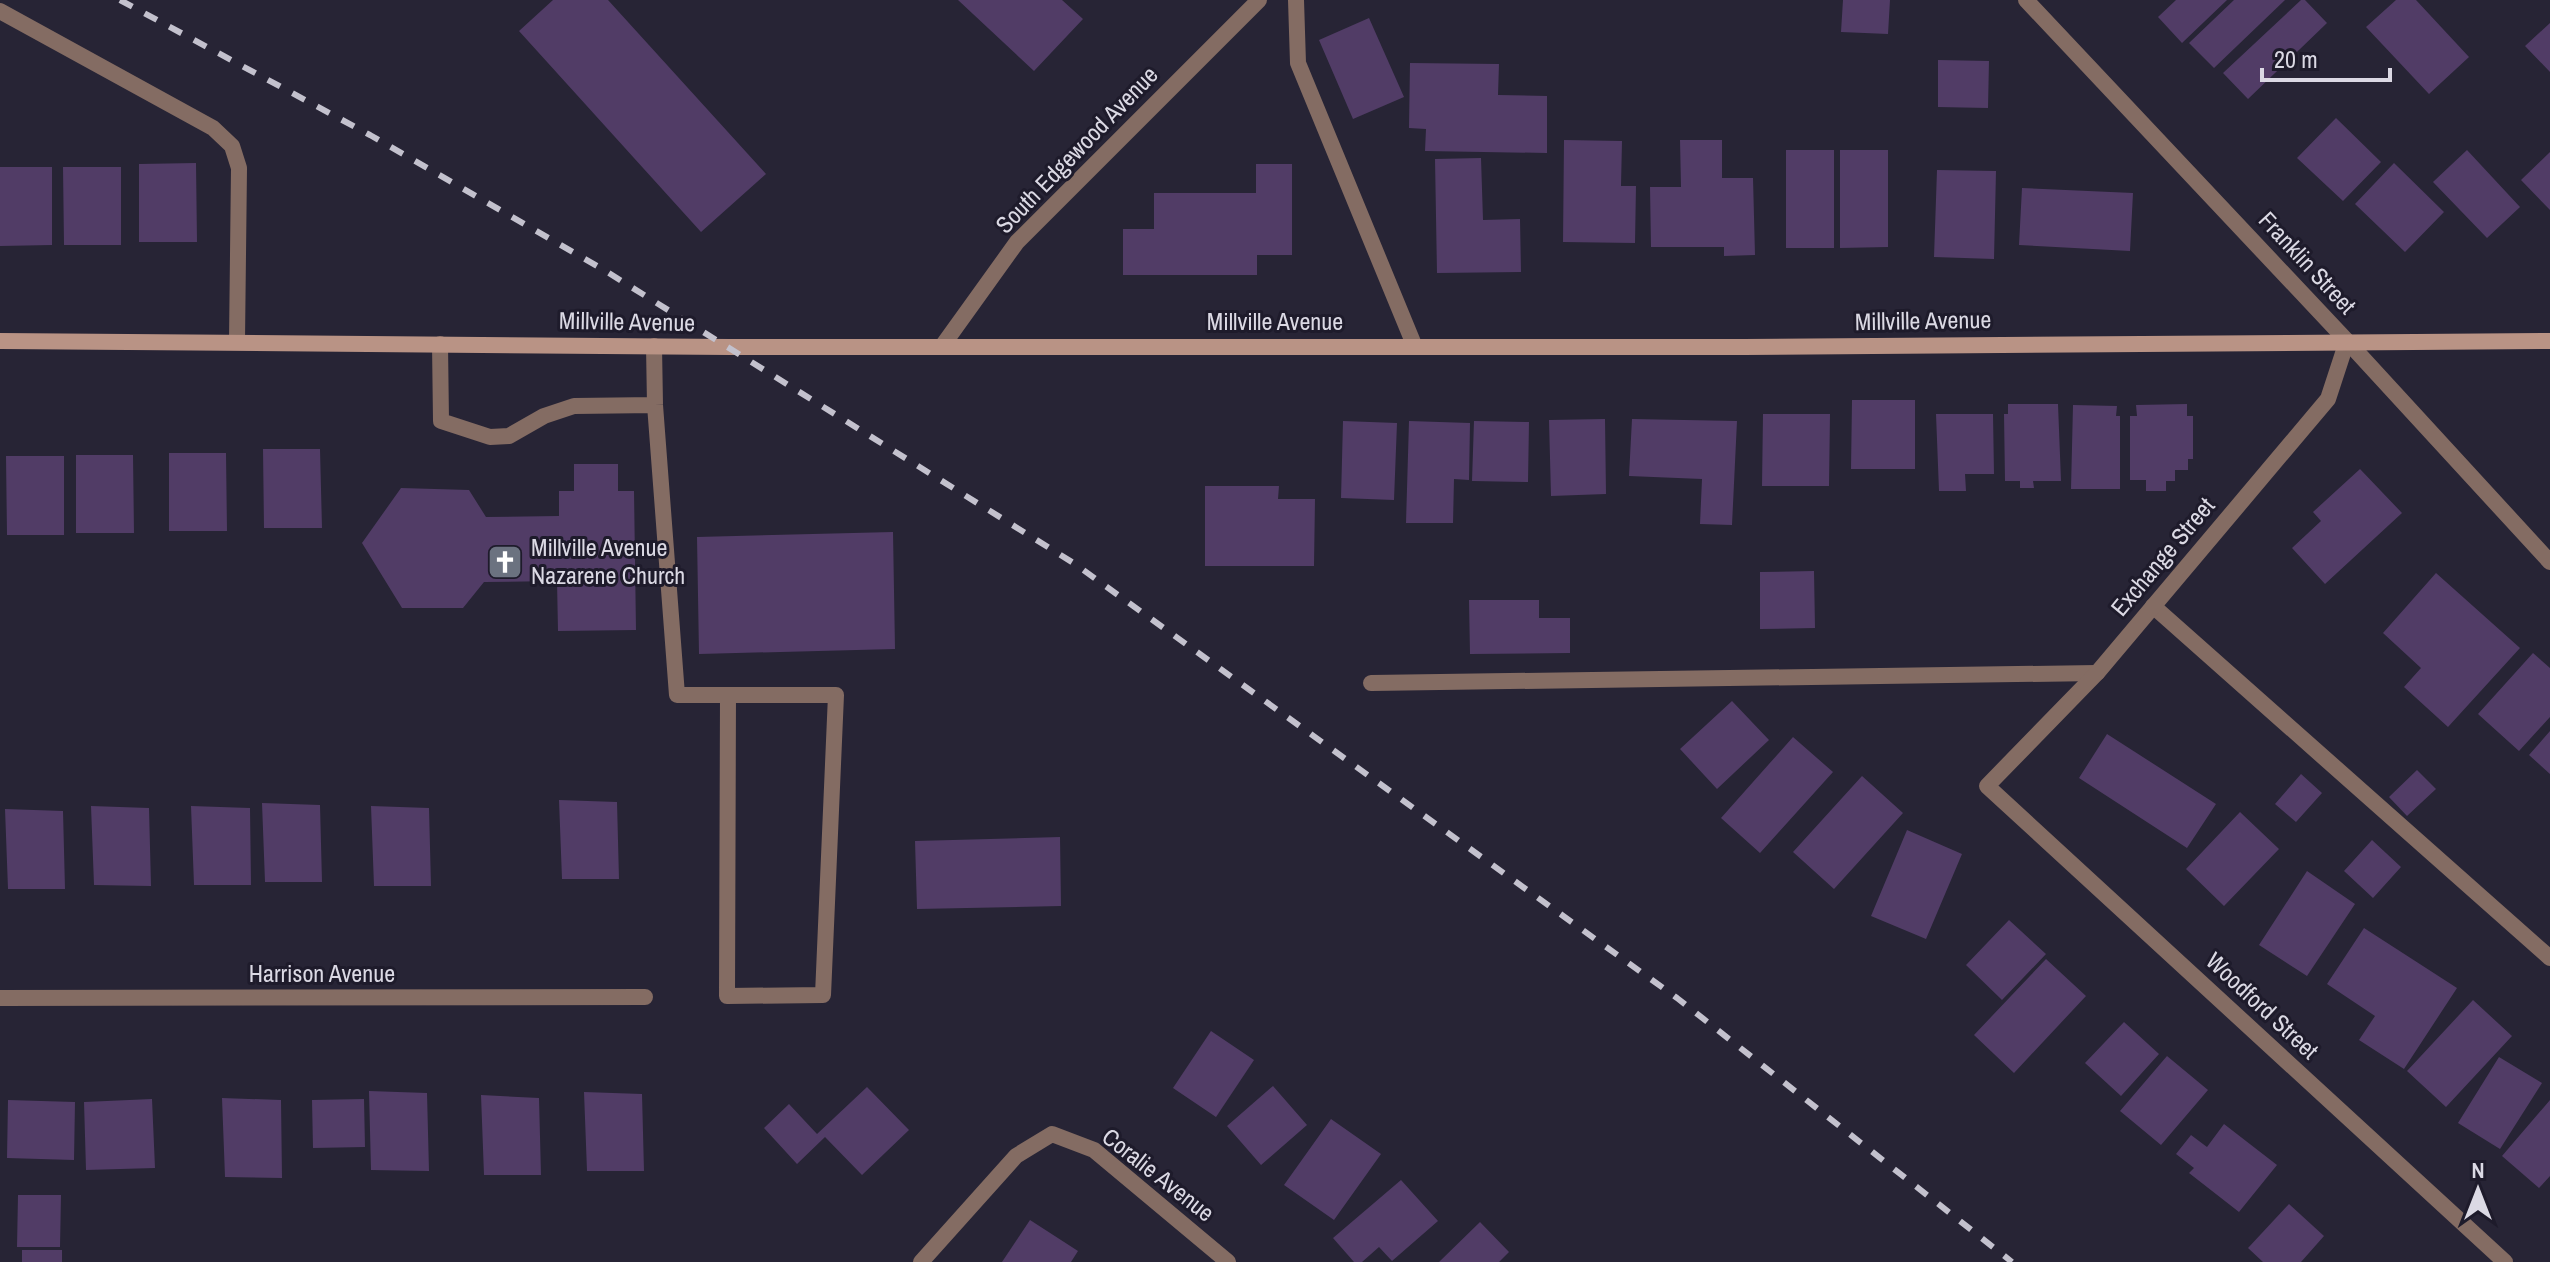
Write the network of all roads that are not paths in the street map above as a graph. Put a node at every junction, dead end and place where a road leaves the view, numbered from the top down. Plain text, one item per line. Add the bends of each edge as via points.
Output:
1 (1259, 0) edge
2 (1296, 0) edge
3 (2026, 0) edge
4 (0, 11) edge
5 (0, 341) edge
6 (237, 341) junction
7 (2347, 341) junction
8 (2550, 341) edge
9 (440, 344) junction
10 (943, 345) junction
11 (654, 346) junction
12 (1415, 347) junction
13 (655, 405) junction
14 (2550, 562) edge
15 (2153, 606) junction
16 (2097, 673) junction
17 (1371, 683) dead end
18 (728, 695) junction
19 (1987, 786) joint
20 (2550, 958) edge
21 (645, 997) dead end
22 (0, 998) edge
23 (921, 1262) edge
24 (1228, 1262) edge
25 (2505, 1262) edge

1 - 10 street, South Edgewood Avenue via 1017,242
2 - 12 street via 1298,63
3 - 7 street, Franklin Street
4 - 6 street via 213,128 232,146 239,168
5 - 6 main road, Millville Avenue
6 - 9 main road, Millville Avenue
7 - 8 main road, Millville Avenue
7 - 12 main road, Millville Avenue
7 - 14 street, Franklin Street
7 - 15 street, Exchange Street via 2328,399
9 - 11 main road, Millville Avenue
9 - 13 street via 441,421 490,437 509,436 574,406
10 - 11 main road, Millville Avenue
10 - 12 main road, Millville Avenue
11 - 13 street
13 - 18 street via 677,695
15 - 16 street, Exchange Street
15 - 20 street
16 - 17 street
16 - 19 street, Exchange Street
18 - 18 street via 836,695 823,995 727,996
19 - 25 street, Woodford Street
21 - 22 street, Harrison Avenue
23 - 24 street, Coralie Avenue via 1016,1156 1052,1134 1094,1150

